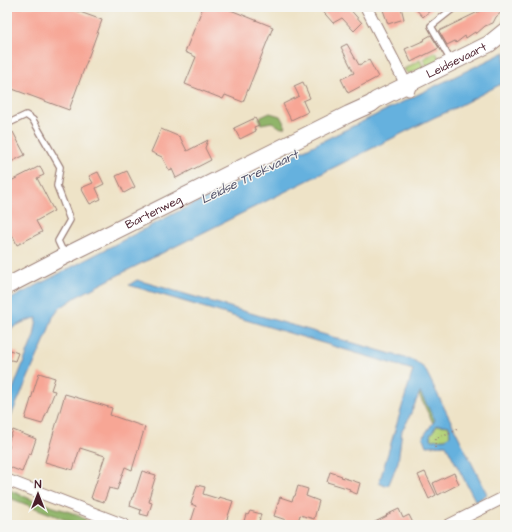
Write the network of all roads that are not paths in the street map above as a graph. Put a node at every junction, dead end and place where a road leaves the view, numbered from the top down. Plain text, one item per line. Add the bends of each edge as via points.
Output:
1 (366, 7) edge
2 (455, 7) edge
3 (505, 31) edge
4 (505, 40) edge
5 (454, 65) junction
6 (407, 87) junction
7 (7, 124) edge
8 (64, 256) junction
9 (7, 286) edge
10 (7, 480) edge
11 (505, 497) edge
12 (124, 525) edge
13 (449, 525) edge

1 - 6 street
2 - 5 lane via 431,26
3 - 5 main road, Leidsevaart
4 - 5 main road, Leidsevaart via 481,54
5 - 6 main road, Leidsevaart
6 - 8 main road, Bartenweg via 387,101 371,104 349,114
7 - 8 lane via 26,116 33,120 60,167 57,186 70,220 58,241
8 - 9 main road, Bartenweg
10 - 12 street
11 - 13 street

